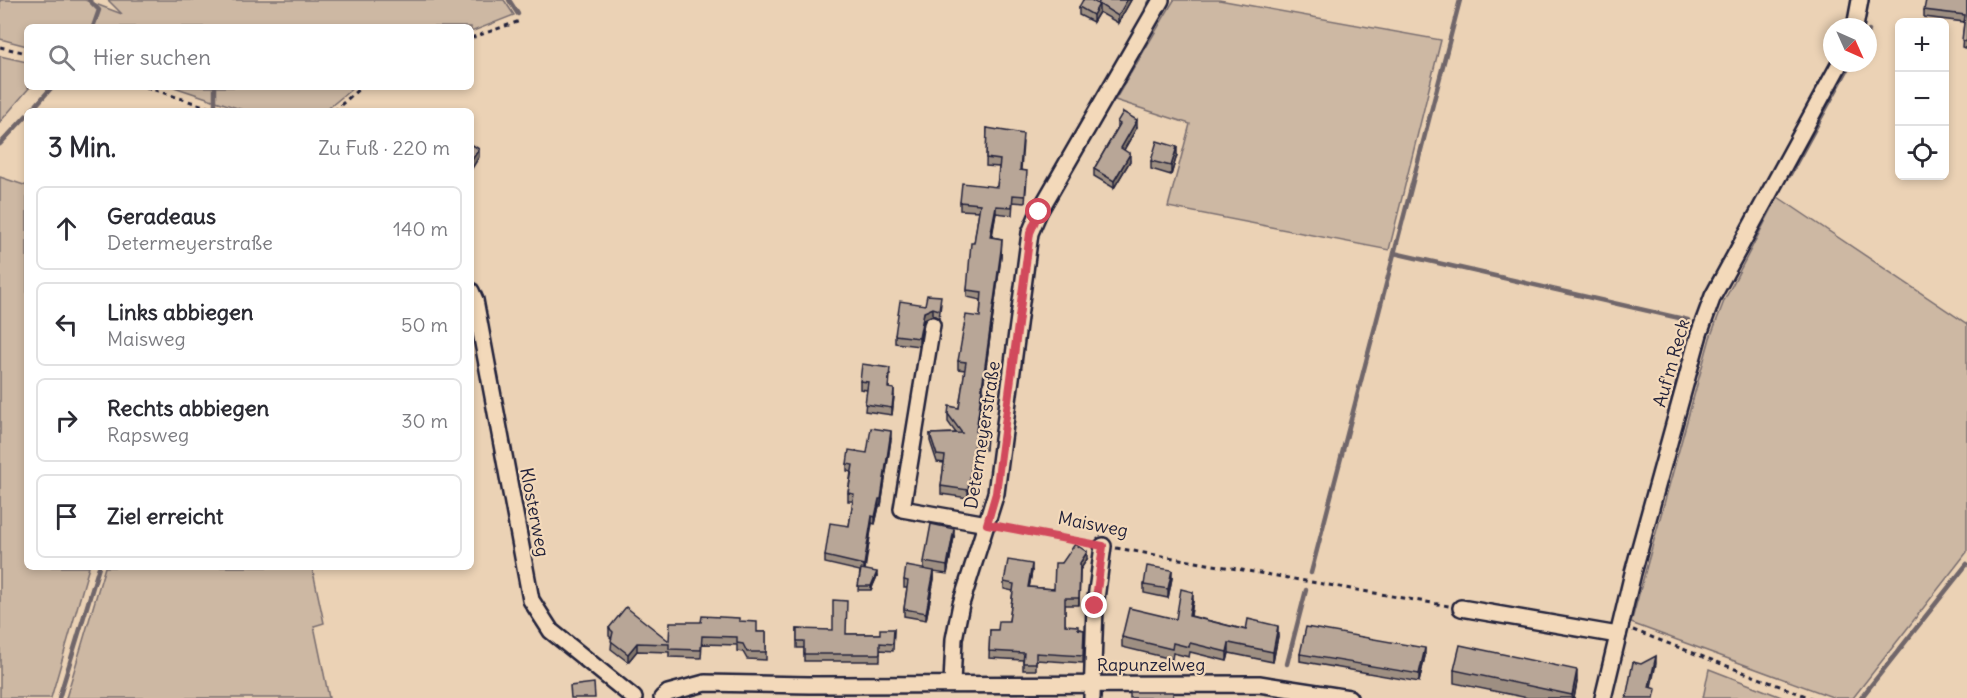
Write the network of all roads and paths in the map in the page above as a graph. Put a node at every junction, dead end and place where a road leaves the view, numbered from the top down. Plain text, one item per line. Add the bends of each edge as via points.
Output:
1 (1161, 0) edge
2 (1860, 0) edge
3 (1857, 18) edge
4 (520, 21) dead end
5 (474, 37) edge
6 (0, 47) edge
7 (24, 52) edge
8 (1835, 72) edge
9 (155, 90) edge
10 (358, 90) edge
11 (209, 108) edge
12 (337, 108) edge
13 (474, 298) edge
14 (932, 325) dead end
15 (987, 524) junction
16 (1103, 546) junction
17 (1461, 608) joint
18 (1619, 630) junction
19 (952, 684) junction
20 (1092, 691) edge
21 (809, 692) edge
22 (633, 698) edge
23 (662, 698) edge
24 (1349, 698) edge
25 (1603, 698) edge
26 (1811, 698) edge

1 - 15 street, Determeyerstraße via 1030,233 996,493
2 - 3 street
4 - 5 path
6 - 7 path
8 - 18 street, Auf'm Reck via 1713,296 1699,334
9 - 11 path
10 - 12 path
13 - 22 street, Klosterweg via 531,600 551,631
14 - 15 street via 902,509
15 - 16 path, Maisweg
15 - 19 street, Determeyerstraße via 961,604 954,639
16 - 17 path, Maisweg
16 - 20 street via 1095,606
17 - 18 street
18 - 25 street, Auf'm Reck
18 - 26 path via 1713,658
19 - 20 street, Rapunzelweg
19 - 21 street
20 - 24 street, Rapunzelweg via 1259,684
21 - 23 street via 705,682

